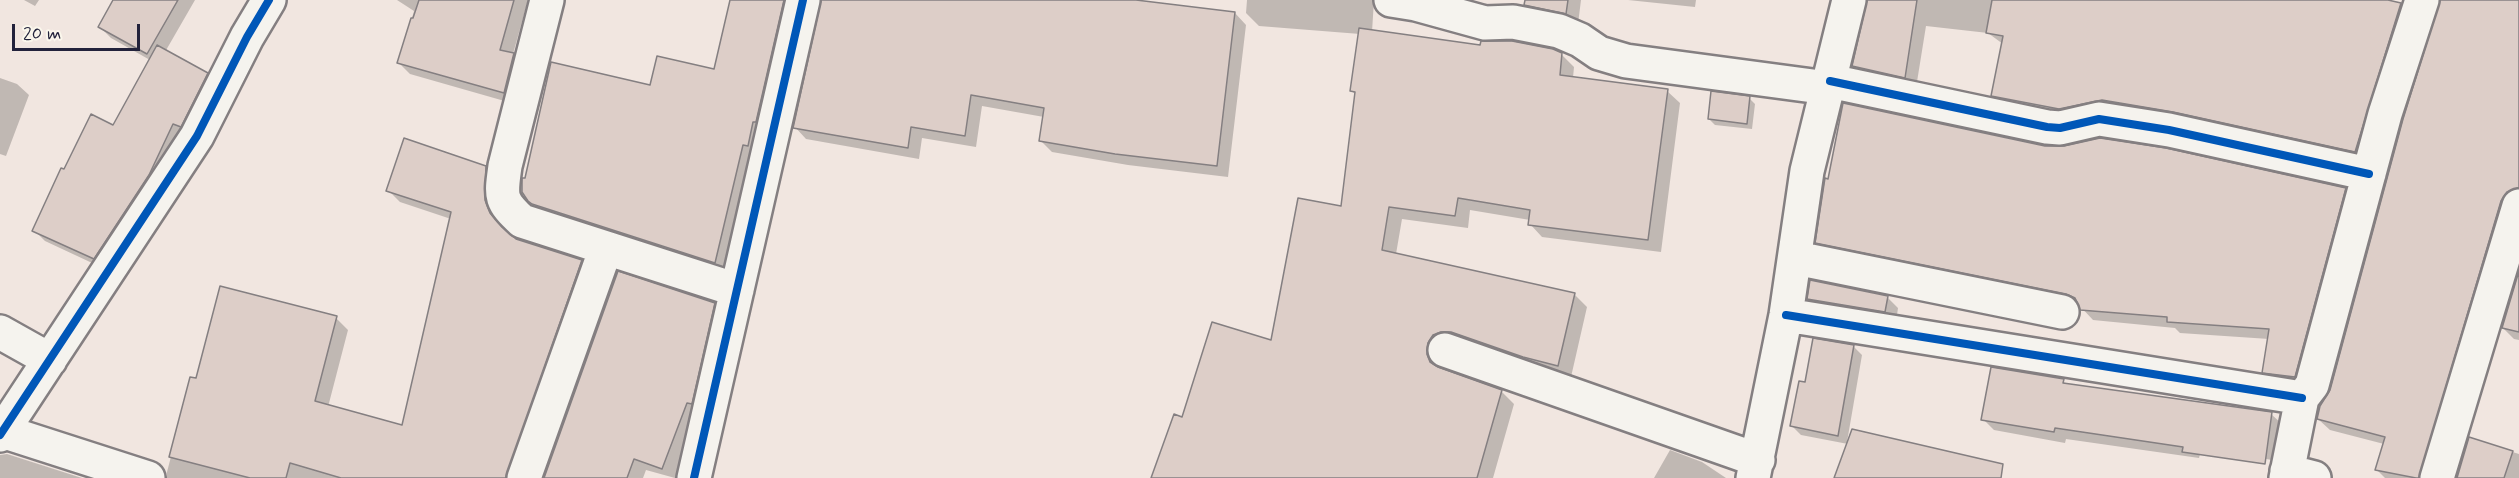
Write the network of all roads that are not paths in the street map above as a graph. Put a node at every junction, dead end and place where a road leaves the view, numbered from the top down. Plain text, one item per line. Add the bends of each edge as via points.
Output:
1 (269, 0) edge
2 (547, 0) edge
3 (803, 0) edge
4 (1391, 0) edge
5 (1850, 0) edge
6 (2422, 0) edge
7 (1829, 85) junction
8 (2369, 174) junction
9 (2519, 206) edge
10 (606, 248) junction
11 (1796, 258) junction
12 (737, 290) junction
13 (2062, 312) dead end
14 (1786, 315) junction
15 (0, 332) edge
16 (1445, 350) dead end
17 (50, 360) junction
18 (2302, 398) junction
19 (1, 433) edge
20 (1756, 469) edge
21 (2296, 476) edge
22 (148, 478) edge
23 (524, 478) edge
24 (694, 478) edge
25 (2437, 478) edge

1 - 17 street via 197,136
2 - 10 street via 514,125 502,191 506,206 522,221
3 - 12 street
4 - 7 street via 1485,23 1513,22 1559,31 1599,53 1626,61
5 - 7 street
6 - 8 street
7 - 8 street via 2047,127 2099,119 2169,130
7 - 11 street via 1807,171
8 - 18 street via 2312,385
9 - 25 street
10 - 12 street
10 - 23 street
11 - 13 street
11 - 14 street
12 - 24 street
14 - 18 street
14 - 20 street
15 - 17 street
16 - 20 street
17 - 19 street
18 - 21 street
19 - 22 street

